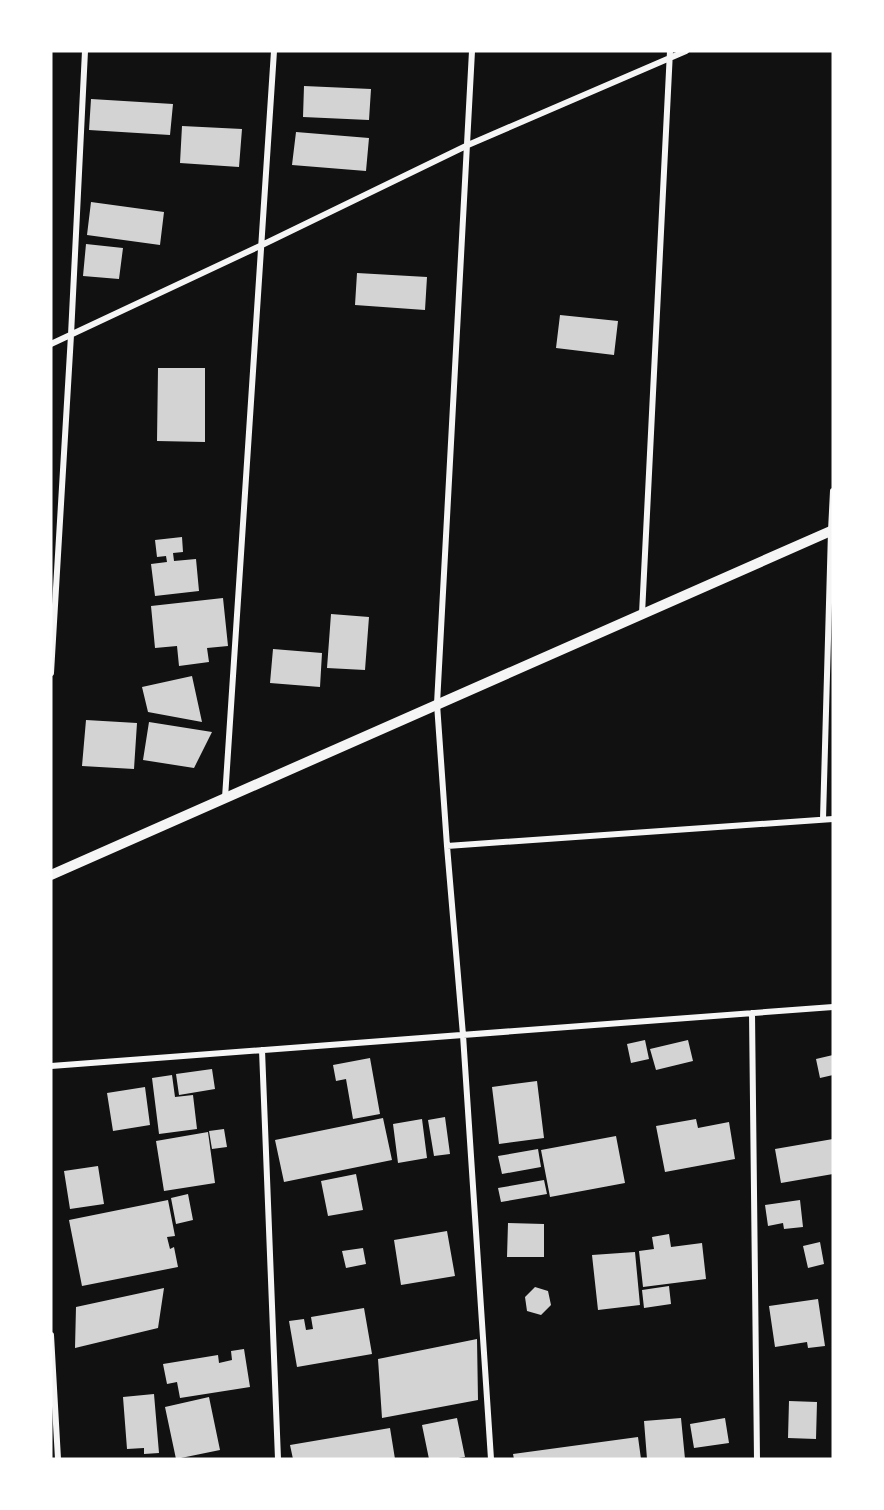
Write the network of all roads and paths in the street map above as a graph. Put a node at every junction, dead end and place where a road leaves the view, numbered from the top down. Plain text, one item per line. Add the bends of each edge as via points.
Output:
1 (85, 51) edge
2 (274, 51) edge
3 (472, 51) edge
4 (686, 51) edge
5 (670, 55) edge
6 (468, 145) junction
7 (262, 245) junction
8 (71, 335) junction
9 (51, 344) edge
10 (833, 491) edge
11 (832, 530) edge
12 (642, 614) junction
13 (51, 674) edge
14 (437, 704) junction
15 (225, 798) junction
16 (823, 819) junction
17 (833, 819) edge
18 (447, 846) junction
19 (51, 875) edge
20 (833, 1007) edge
21 (752, 1013) junction
22 (463, 1035) junction
23 (262, 1050) junction
24 (51, 1066) edge
25 (51, 1335) edge
26 (58, 1459) edge
27 (278, 1459) edge
28 (490, 1459) edge
29 (757, 1459) edge

1 - 8 street
2 - 7 street
3 - 6 street
4 - 5 street
5 - 6 street
5 - 12 street
6 - 7 street
6 - 14 street
7 - 8 street
7 - 15 street
8 - 9 street
8 - 13 street
10 - 11 street
11 - 12 street
11 - 16 street
12 - 14 street
14 - 15 street
14 - 18 street
15 - 19 street
16 - 17 street
16 - 18 street
18 - 22 street
20 - 21 street
21 - 22 street
21 - 29 street
22 - 23 street
22 - 28 street
23 - 24 street
23 - 27 street
25 - 26 street

